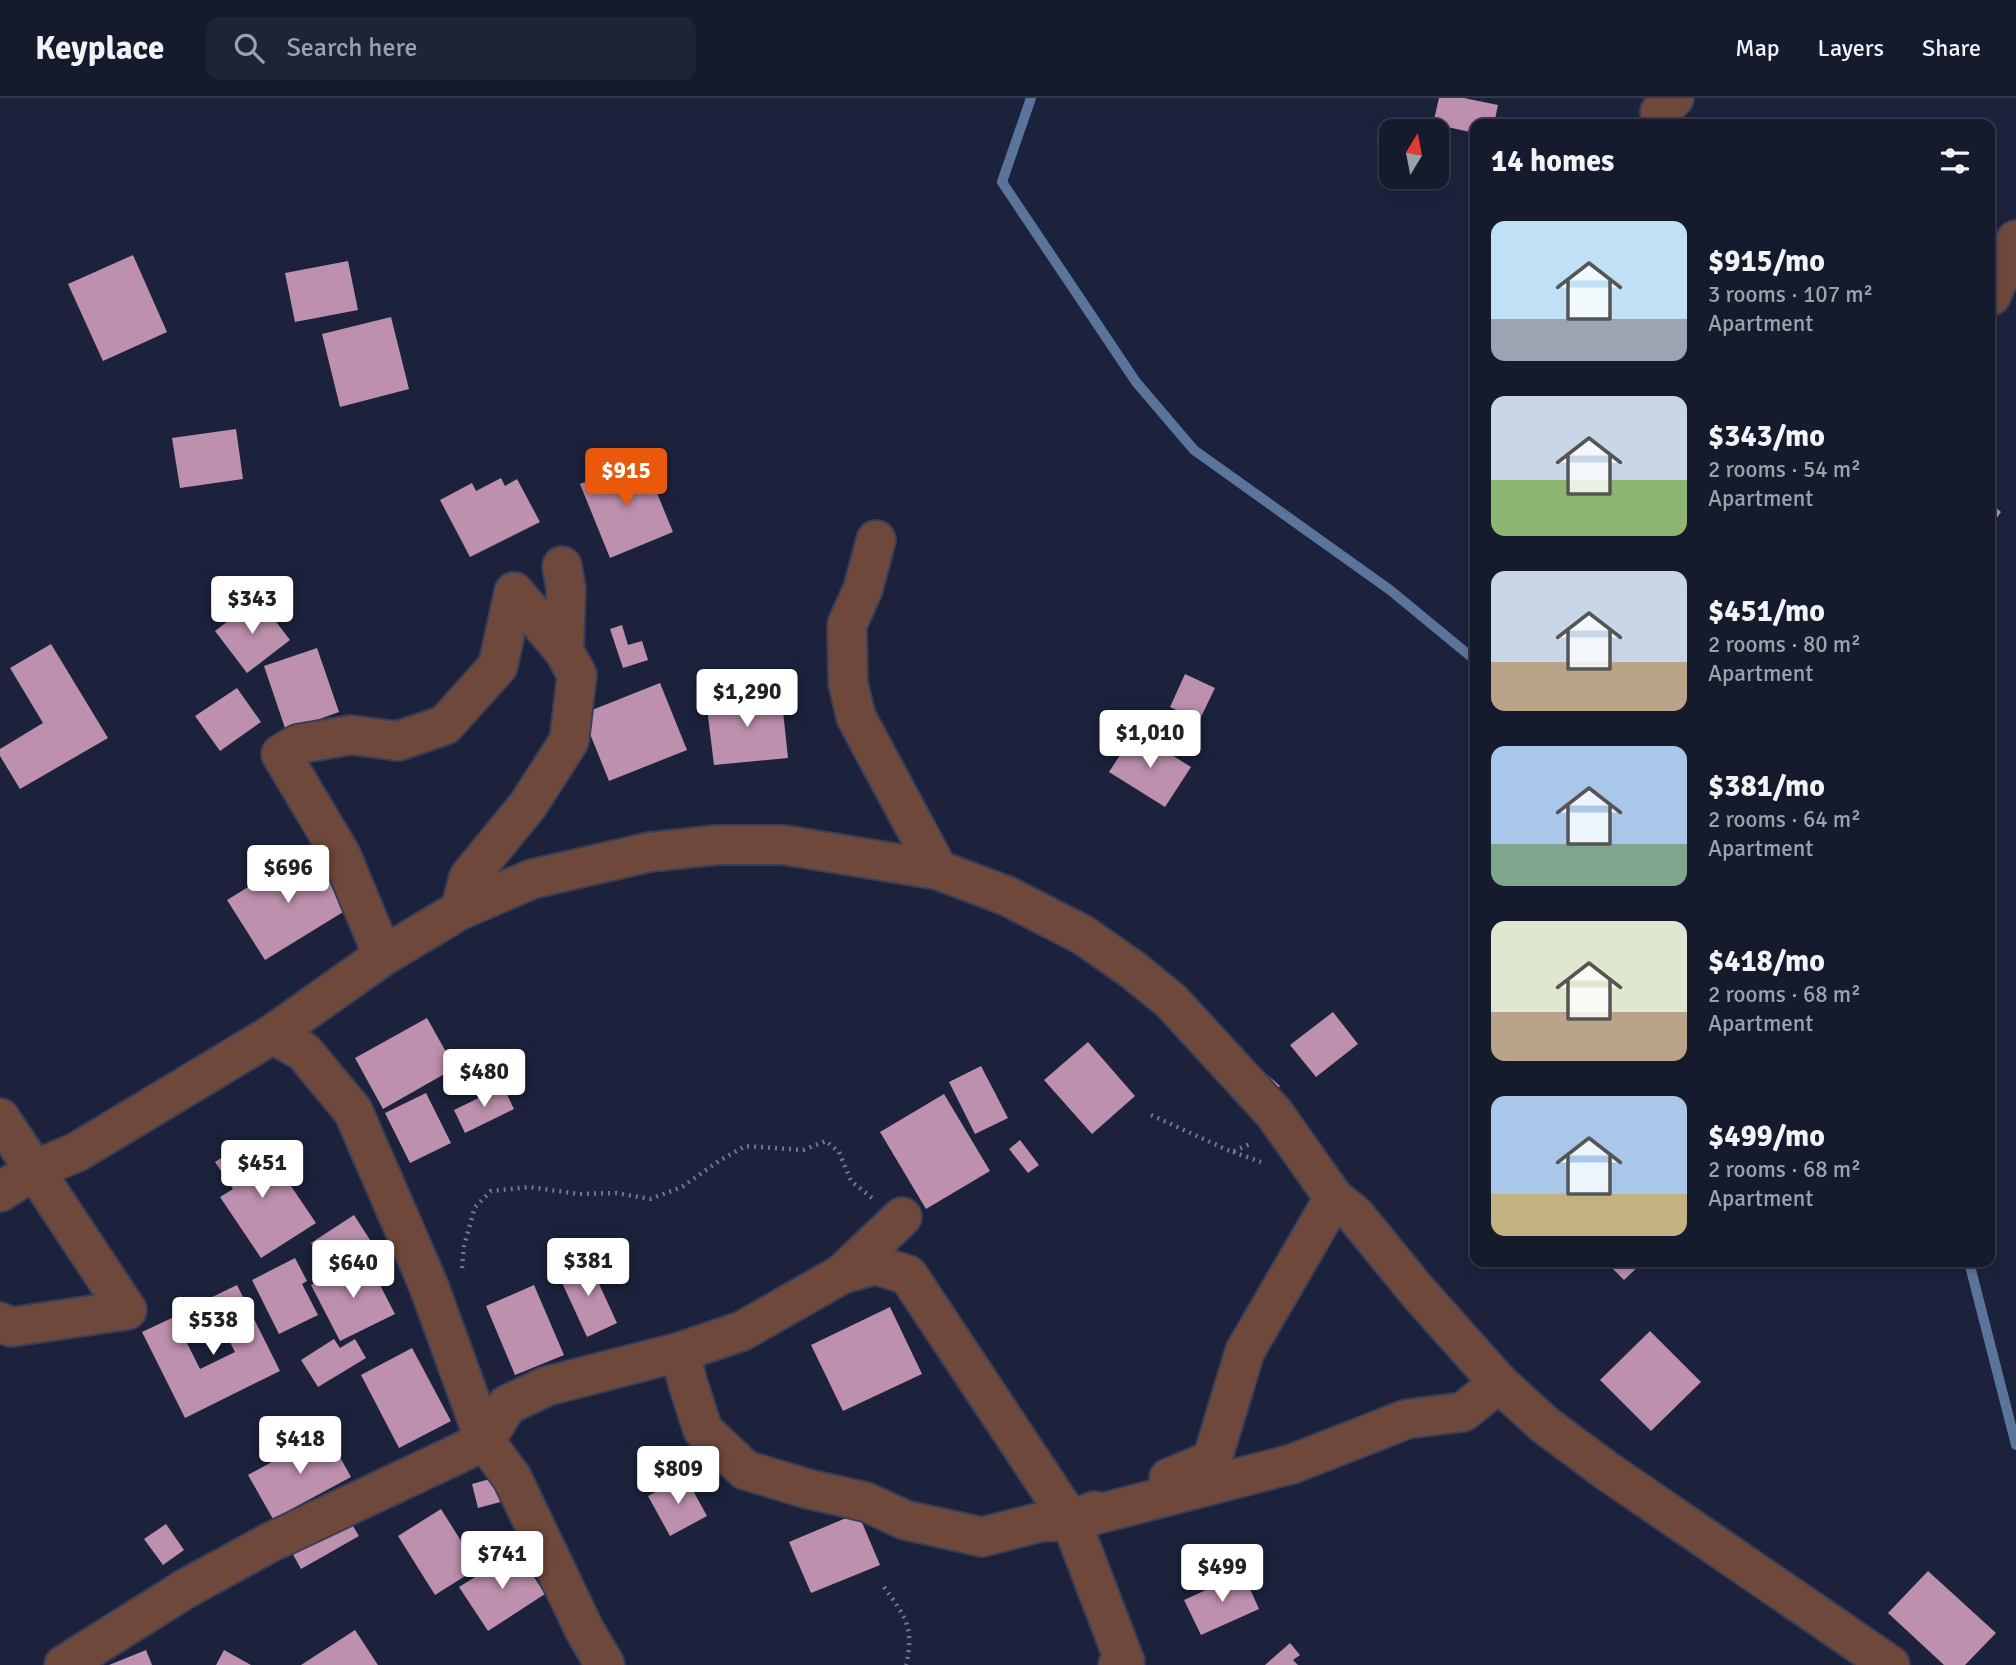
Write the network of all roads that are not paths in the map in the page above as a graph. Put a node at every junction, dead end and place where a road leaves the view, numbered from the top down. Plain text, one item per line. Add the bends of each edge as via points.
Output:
1 (2016, 240) edge
2 (1995, 287) edge
3 (876, 540) dead end
4 (562, 566) dead end
5 (564, 651) junction
6 (938, 870) junction
7 (460, 910) junction
8 (383, 956) junction
9 (273, 1034) junction
10 (0, 1118) edge
11 (34, 1170) junction
12 (0, 1192) edge
13 (1334, 1198) junction
14 (902, 1217) road end
15 (842, 1273) junction
16 (0, 1322) edge
17 (680, 1352) junction
18 (1499, 1384) junction
19 (1463, 1412) junction
20 (1531, 1413) junction
21 (485, 1441) junction
22 (1071, 1521) junction
23 (1123, 1664) edge
24 (64, 1665) edge
25 (605, 1665) edge
26 (1890, 1665) edge

1 - 2 street
3 - 6 street via 863,589 847,625 848,683 856,717
4 - 5 street
5 - 7 street via 577,675 569,741 528,805 469,877
5 - 8 street via 514,592 498,666 445,725 398,741 351,735 298,744 281,754 341,855
6 - 7 street via 784,845 717,845 650,852 532,879
6 - 13 street via 1007,896 1083,935 1133,970 1171,1002 1274,1113
7 - 8 street
8 - 9 street
9 - 11 street via 77,1152
9 - 21 street via 304,1052 353,1111 428,1284
10 - 11 street
11 - 12 street
11 - 16 street via 127,1310 11,1327
13 - 18 street via 1355,1215
13 - 22 street via 1245,1350 1212,1460
14 - 15 street
15 - 17 street via 742,1331
15 - 22 street via 876,1265 908,1275
17 - 21 street via 547,1386 507,1405
17 - 22 street via 704,1430 746,1470 866,1502 905,1520 982,1537 1041,1522
18 - 19 street
18 - 20 street
19 - 20 street via 1486,1408
19 - 22 street via 1407,1419 1292,1464
20 - 26 street via 1607,1471
21 - 24 street via 269,1543 185,1588
21 - 25 street via 512,1478 584,1631
22 - 23 street

